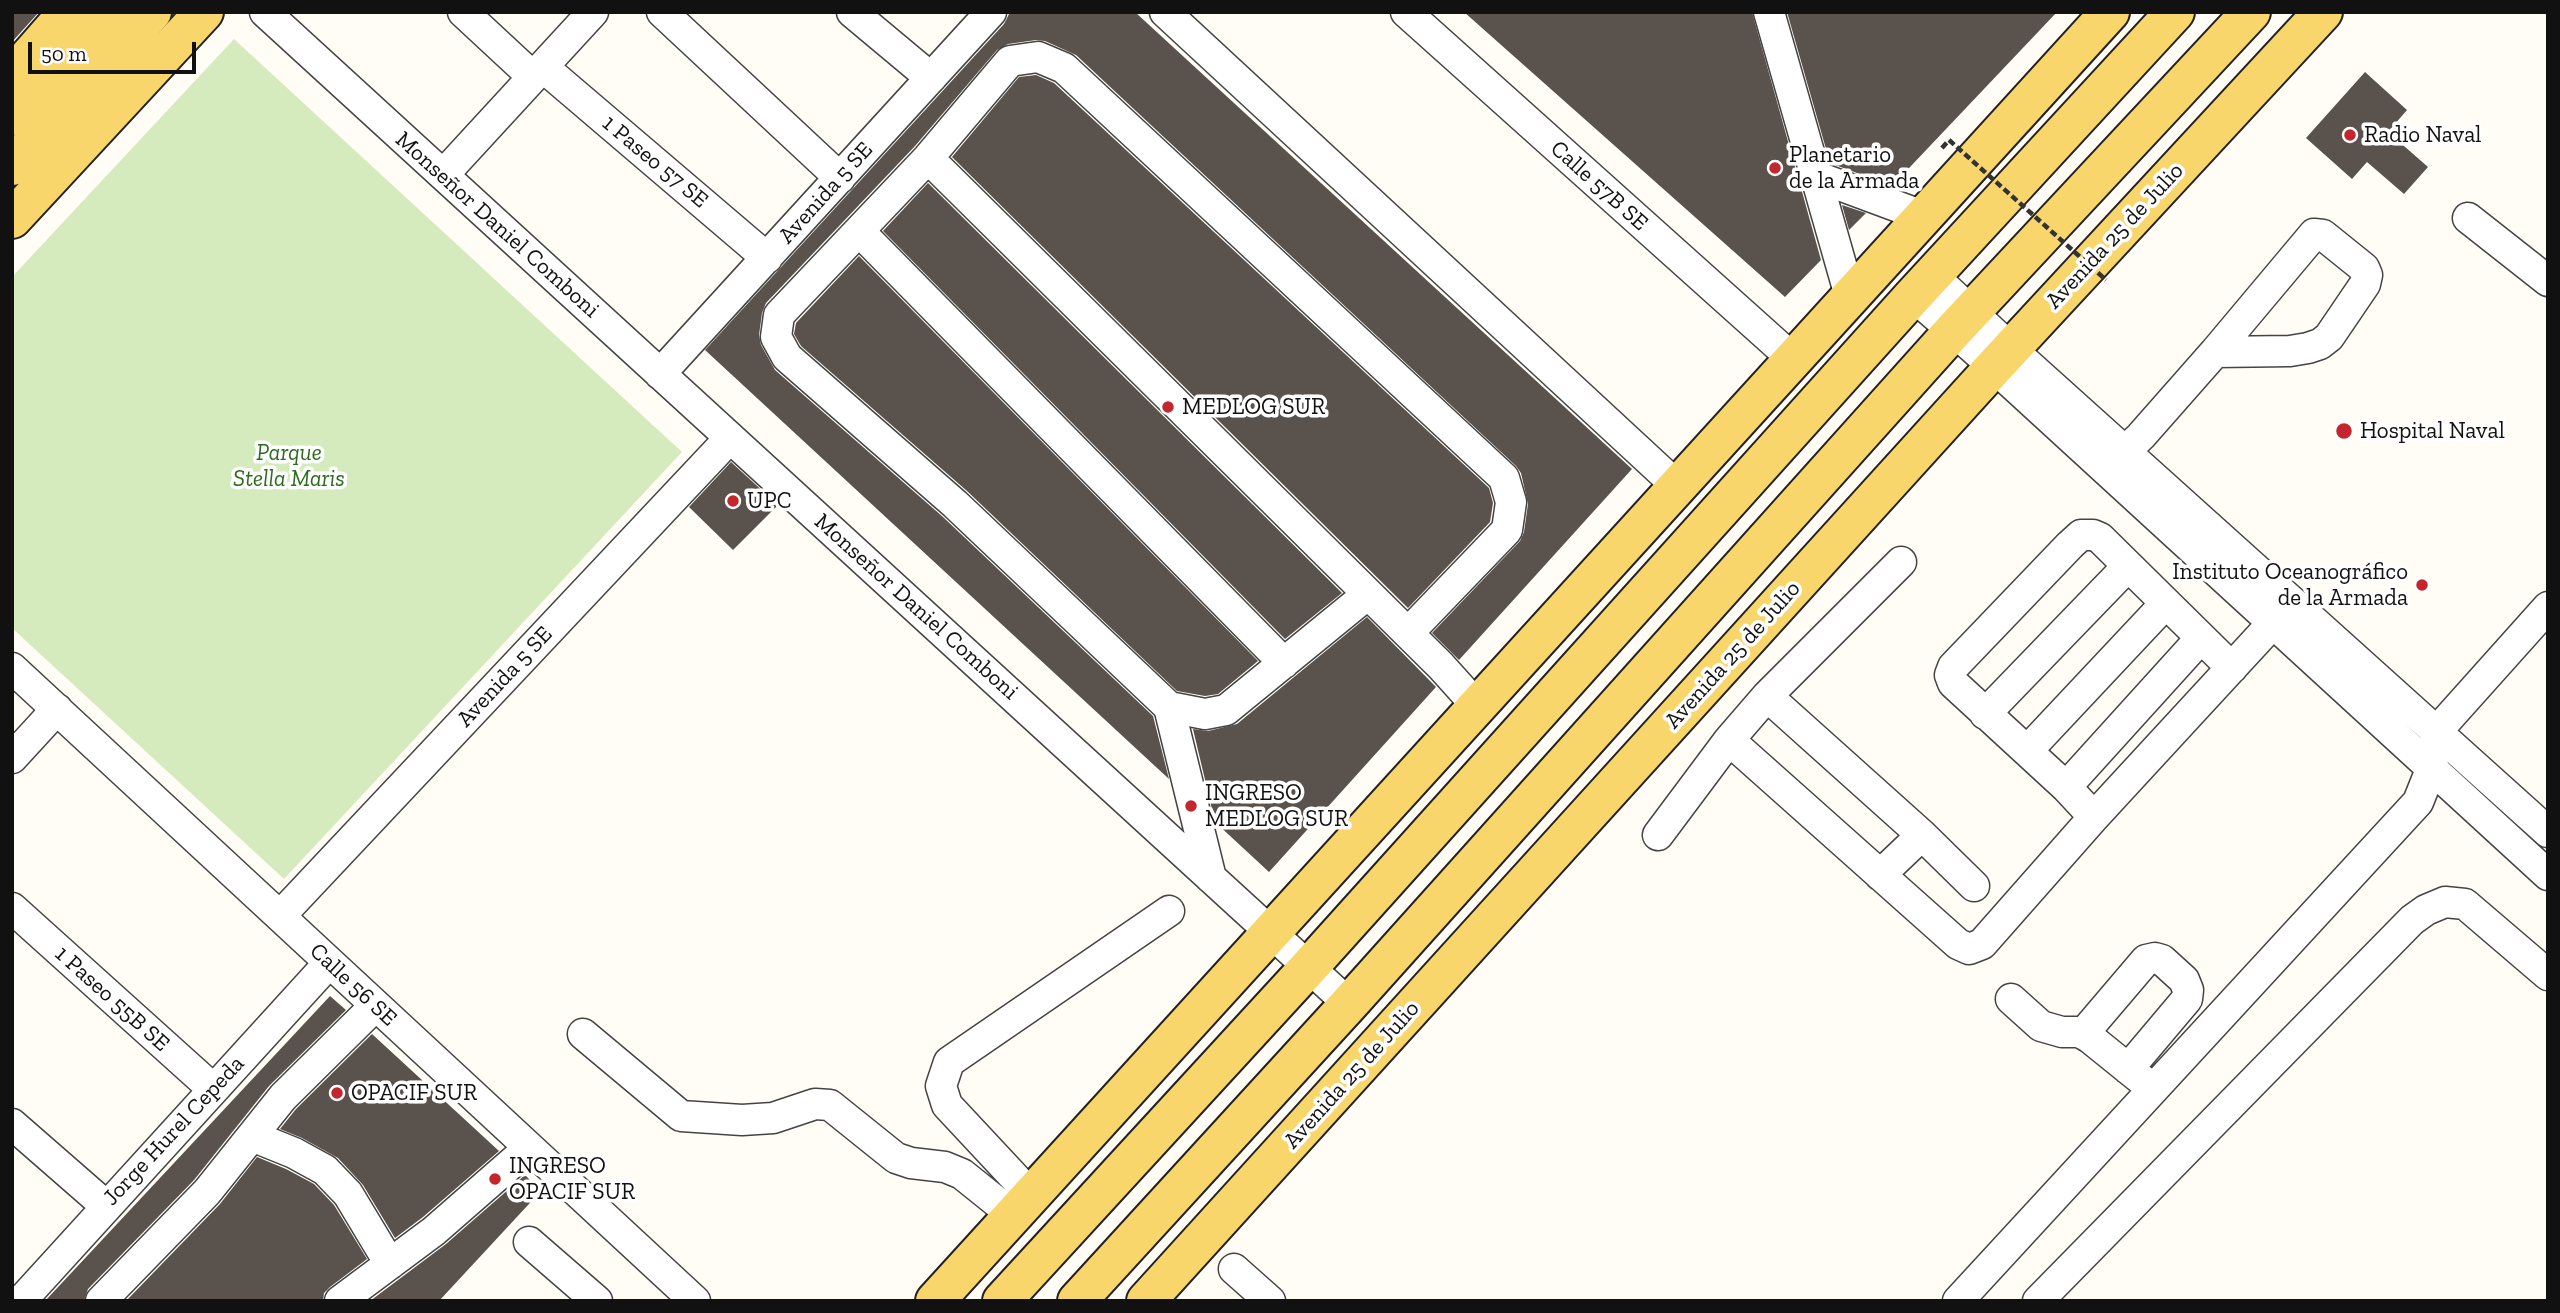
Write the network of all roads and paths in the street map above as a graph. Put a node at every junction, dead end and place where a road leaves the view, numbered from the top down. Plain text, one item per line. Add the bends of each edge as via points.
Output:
1 (68, 12) edge
2 (107, 12) edge
3 (152, 12) edge
4 (204, 12) edge
5 (265, 12) edge
6 (463, 12) edge
7 (593, 12) edge
8 (662, 12) edge
9 (852, 12) edge
10 (991, 12) edge
11 (1166, 12) edge
12 (1406, 12) edge
13 (1769, 12) edge
14 (2109, 12) edge
15 (2175, 12) edge
16 (2251, 12) edge
17 (2323, 12) edge
18 (538, 72) junction
19 (12, 76) edge
20 (931, 78) junction
21 (12, 116) edge
22 (1949, 140) dead end
23 (928, 158) junction
24 (12, 166) edge
25 (443, 175) junction
26 (1815, 176) junction
27 (840, 178) junction
28 (1923, 216) junction
29 (2468, 218) dead end
30 (12, 219) edge
31 (859, 231) junction
32 (767, 258) junction
33 (2106, 280) dead end
34 (2548, 281) edge
35 (1922, 287) junction
36 (1850, 296) junction
37 (1972, 310) junction
38 (2215, 352) junction
39 (2003, 358) junction
40 (1793, 359) junction
41 (1919, 369) junction
42 (660, 374) junction
43 (730, 438) junction
44 (2116, 461) junction
45 (1677, 486) junction
46 (1901, 562) dead end
47 (2128, 566) junction
48 (1368, 594) junction
49 (2166, 603) junction
50 (2548, 607) edge
51 (2272, 624) junction
52 (1408, 633) junction
53 (2201, 638) junction
54 (1284, 663) junction
55 (12, 668) edge
56 (2232, 668) junction
57 (1767, 696) junction
58 (1477, 706) junction
59 (1169, 707) junction
60 (57, 709) junction
61 (1985, 714) junction
62 (2437, 731) junction
63 (1729, 740) junction
64 (2027, 751) junction
65 (12, 758) edge
66 (2432, 767) junction
67 (2066, 788) junction
68 (2094, 817) junction
69 (2548, 832) edge
70 (1658, 835) dead end
71 (1922, 835) junction
72 (1880, 875) junction
73 (2548, 875) edge
74 (1211, 878) junction
75 (1455, 886) junction
76 (1974, 886) dead end
77 (12, 908) edge
78 (1169, 911) dead end
79 (280, 916) junction
80 (1270, 932) junction
81 (329, 963) junction
82 (1309, 967) junction
83 (2548, 975) edge
84 (2011, 999) dead end
85 (1349, 1004) junction
86 (375, 1006) junction
87 (1400, 1023) junction
88 (583, 1034) dead end
89 (2083, 1034) junction
90 (2128, 1069) junction
91 (213, 1089) junction
92 (2153, 1089) junction
93 (12, 1124) edge
94 (251, 1136) junction
95 (529, 1148) junction
96 (1022, 1205) junction
97 (106, 1206) junction
98 (529, 1242) dead end
99 (390, 1264) junction
100 (1234, 1269) dead end
101 (20, 1301) edge
102 (101, 1301) edge
103 (340, 1301) edge
104 (597, 1301) edge
105 (695, 1301) edge
106 (934, 1301) edge
107 (1002, 1301) edge
108 (1077, 1301) edge
109 (1146, 1301) edge
110 (1270, 1301) edge
111 (1958, 1301) edge
112 (2038, 1301) edge

1 - 19 main road
2 - 21 main road
3 - 24 main road
4 - 30 main road
5 - 25 street, Monseñor Daniel Comboni
6 - 18 street, 1 Paseo 57 SE
7 - 18 street
8 - 27 street
9 - 20 street
10 - 20 street, Avenida 5 SE
11 - 45 street
12 - 40 street, Calle 57B SE
13 - 26 street
14 - 28 main road
15 - 35 main road
16 - 37 main road
17 - 39 main road, Avenida 25 de Julio
18 - 25 street
18 - 32 street, 1 Paseo 57 SE
20 - 27 street, Avenida 5 SE
22 - 33 path, bridge
23 - 31 street
23 - 48 street
23 - 52 street via 1010,61 1038,57 1064,68 1504,478 1511,502 1507,530
25 - 42 street, Monseñor Daniel Comboni
26 - 28 street
26 - 36 street
27 - 32 street, Avenida 5 SE
28 - 36 main road
29 - 34 street
31 - 54 street
31 - 59 street via 779,315 776,337 787,357 956,504
32 - 42 street, Avenida 5 SE
35 - 37 street
35 - 37 main road via 1951,267 1966,288 1979,291
35 - 41 main road via 1910,326 1920,334 1924,348
35 - 82 main road
36 - 40 main road
37 - 39 street
37 - 41 main road
38 - 38 street via 2314,234 2323,235 2364,268 2365,284 2320,344 2290,351
38 - 44 street
39 - 44 street
39 - 87 main road, Avenida 25 de Julio
40 - 45 main road
41 - 75 main road
42 - 43 street, Monseñor Daniel Comboni
43 - 74 street, Monseñor Daniel Comboni
43 - 79 street, Avenida 5 SE
44 - 51 street
44 - 62 street
45 - 58 main road
46 - 57 street
47 - 49 street
47 - 61 street
47 - 61 street via 2093,535 2081,535 2070,545 1953,667 1950,675 1954,682
48 - 52 street
48 - 54 street
49 - 53 street
49 - 64 street
50 - 62 street
51 - 56 street
51 - 66 street
52 - 58 street
53 - 56 street
53 - 67 street
54 - 59 street via 1226,710 1205,714
55 - 60 street, Calle 56 SE
56 - 68 street
57 - 63 street
57 - 71 street
58 - 80 main road
59 - 74 street
60 - 65 street
60 - 79 street, Calle 56 SE
61 - 64 street
62 - 66 street
62 - 69 street
63 - 70 street
63 - 72 street
64 - 67 street
66 - 73 street
66 - 92 street via 2418,802
67 - 68 street
68 - 72 street via 1982,944 1969,949
71 - 72 street
71 - 76 street
74 - 80 street, Monseñor Daniel Comboni
75 - 85 main road
75 - 87 main road
77 - 91 street, 1 Paseo 55B SE
78 - 96 street via 949,1062 941,1086 947,1105
79 - 81 street, Calle 56 SE
80 - 82 street, Monseñor Daniel Comboni
80 - 96 main road
81 - 86 street, Calle 56 SE
81 - 91 street, Jorge Hurel Cepeda
82 - 85 street, Monseñor Daniel Comboni
82 - 107 main road
83 - 112 street via 2465,904 2445,902 2427,910 2412,920
84 - 89 street via 2041,1026
85 - 108 main road
86 - 94 street via 283,1097
86 - 95 street, Calle 56 SE
87 - 109 main road, Avenida 25 de Julio
88 - 96 street via 681,1116 773,1118 815,1104 830,1105 896,1158 946,1167
89 - 90 street
89 - 90 street via 2147,960 2162,960 2184,980 2186,999
90 - 92 street
91 - 97 street, Jorge Hurel Cepeda
92 - 111 street
93 - 97 street
94 - 99 street via 325,1170 348,1194
94 - 102 street via 207,1192
95 - 99 street
95 - 105 street, Calle 56 SE
96 - 106 main road
97 - 101 street, Jorge Hurel Cepeda
98 - 104 street
99 - 103 street
100 - 110 street

